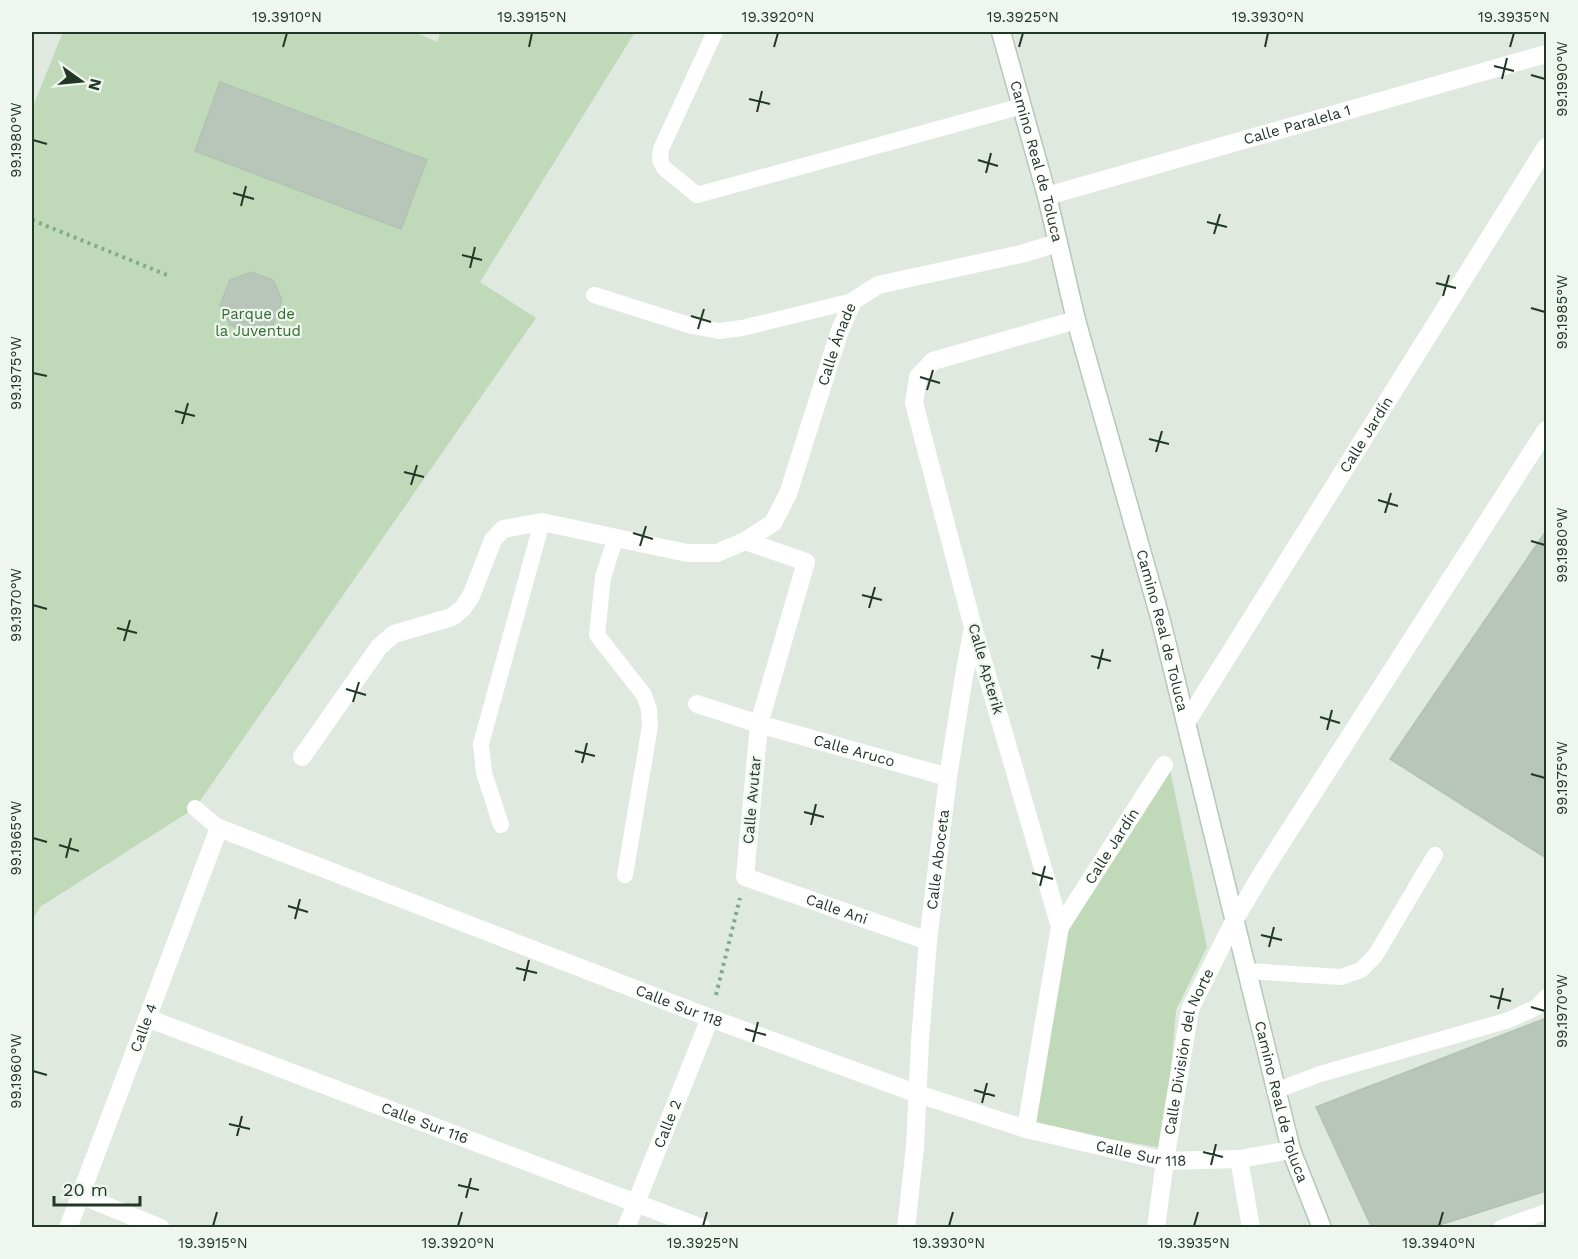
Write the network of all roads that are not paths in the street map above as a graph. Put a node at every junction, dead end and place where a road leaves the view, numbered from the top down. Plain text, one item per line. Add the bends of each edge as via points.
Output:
1 (715, 32) edge
2 (1001, 32) edge
3 (1546, 54) edge
4 (1022, 106) junction
5 (1546, 147) edge
6 (1047, 195) junction
7 (1058, 243) junction
8 (594, 295) dead end
9 (853, 301) junction
10 (1076, 320) junction
11 (1546, 430) edge
12 (542, 522) junction
13 (616, 537) junction
14 (745, 541) junction
15 (973, 627) junction
16 (697, 704) dead end
17 (1186, 723) junction
18 (759, 724) junction
19 (302, 757) dead end
20 (1164, 765) dead end
21 (948, 777) junction
22 (195, 808) dead end
23 (501, 825) dead end
24 (219, 828) junction
25 (1435, 855) dead end
26 (625, 875) dead end
27 (745, 877) joint
28 (1235, 919) junction
29 (1060, 927) junction
30 (928, 941) junction
31 (1248, 970) junction
32 (1546, 997) edge
33 (147, 1018) junction
34 (710, 1018) junction
35 (1275, 1091) junction
36 (918, 1094) junction
37 (1026, 1129) junction
38 (1291, 1150) junction
39 (1239, 1159) junction
40 (1165, 1161) junction
41 (80, 1195) junction
42 (635, 1202) junction
43 (1546, 1212) edge
44 (68, 1227) edge
45 (161, 1227) edge
46 (626, 1227) edge
47 (702, 1227) edge
48 (906, 1227) edge
49 (1156, 1227) edge
50 (1251, 1227) edge
51 (1322, 1227) edge
52 (1501, 1227) edge

1 - 4 lane via 661,149 664,168 697,195
2 - 4 street, Camino Real de Toluca
3 - 6 street, Calle Paralela 1
4 - 6 street, Camino Real de Toluca
5 - 17 street, Calle Jardín
6 - 7 street, Camino Real de Toluca
7 - 9 street, Calle Ánade via 878,285
7 - 10 street, Camino Real de Toluca
8 - 9 lane via 719,331
9 - 14 street, Calle Ánade via 840,330 788,494 773,522
10 - 15 street, Calle Apterik via 933,361 918,377 914,403
10 - 17 street, Camino Real de Toluca
11 - 28 street
12 - 13 street, Calle Ánade
12 - 19 street via 502,529 493,540 471,596 452,617 394,634 379,646
12 - 23 lane via 481,744 484,773
13 - 14 street, Calle Ánade via 687,553 717,553
13 - 26 lane via 603,577 597,634 644,695 650,726
14 - 18 street via 806,562
15 - 21 street, Calle Aboceta
15 - 29 street, Calle Apterik
16 - 18 street, Calle Aruco
17 - 28 street, Camino Real de Toluca
18 - 21 street, Calle Aruco
18 - 27 street, Calle Avutar
20 - 29 street, Calle Jardín
21 - 30 street, Calle Aboceta
22 - 24 lane
24 - 33 street, Calle 4
24 - 34 street, Calle Sur 118
25 - 31 lane via 1375,956 1361,970 1341,977
27 - 30 street, Calle Ani
28 - 31 street, Camino Real de Toluca
28 - 40 street, Calle División del Norte via 1190,1009
29 - 37 street, Calle Apterik
30 - 36 street, Calle Aboceta
31 - 35 street, Camino Real de Toluca
32 - 35 lane via 1537,1007 1509,1020 1320,1074
33 - 41 street, Calle 4
33 - 42 street, Calle Sur 116
34 - 36 street, Calle Sur 118
34 - 42 street, Calle 2
35 - 38 street, Camino Real de Toluca
36 - 37 street, Calle Sur 118
36 - 48 street, Calle Aboceta
37 - 40 street, Calle Sur 118
38 - 39 street, Calle Sur 118
38 - 51 street, Camino Real de Toluca
39 - 40 street, Calle Sur 118
39 - 50 street
40 - 49 street, Calle División del Norte
41 - 44 street, Calle 4
41 - 45 street
42 - 46 street, Calle 2
42 - 47 street, Calle Sur 116
43 - 52 lane

